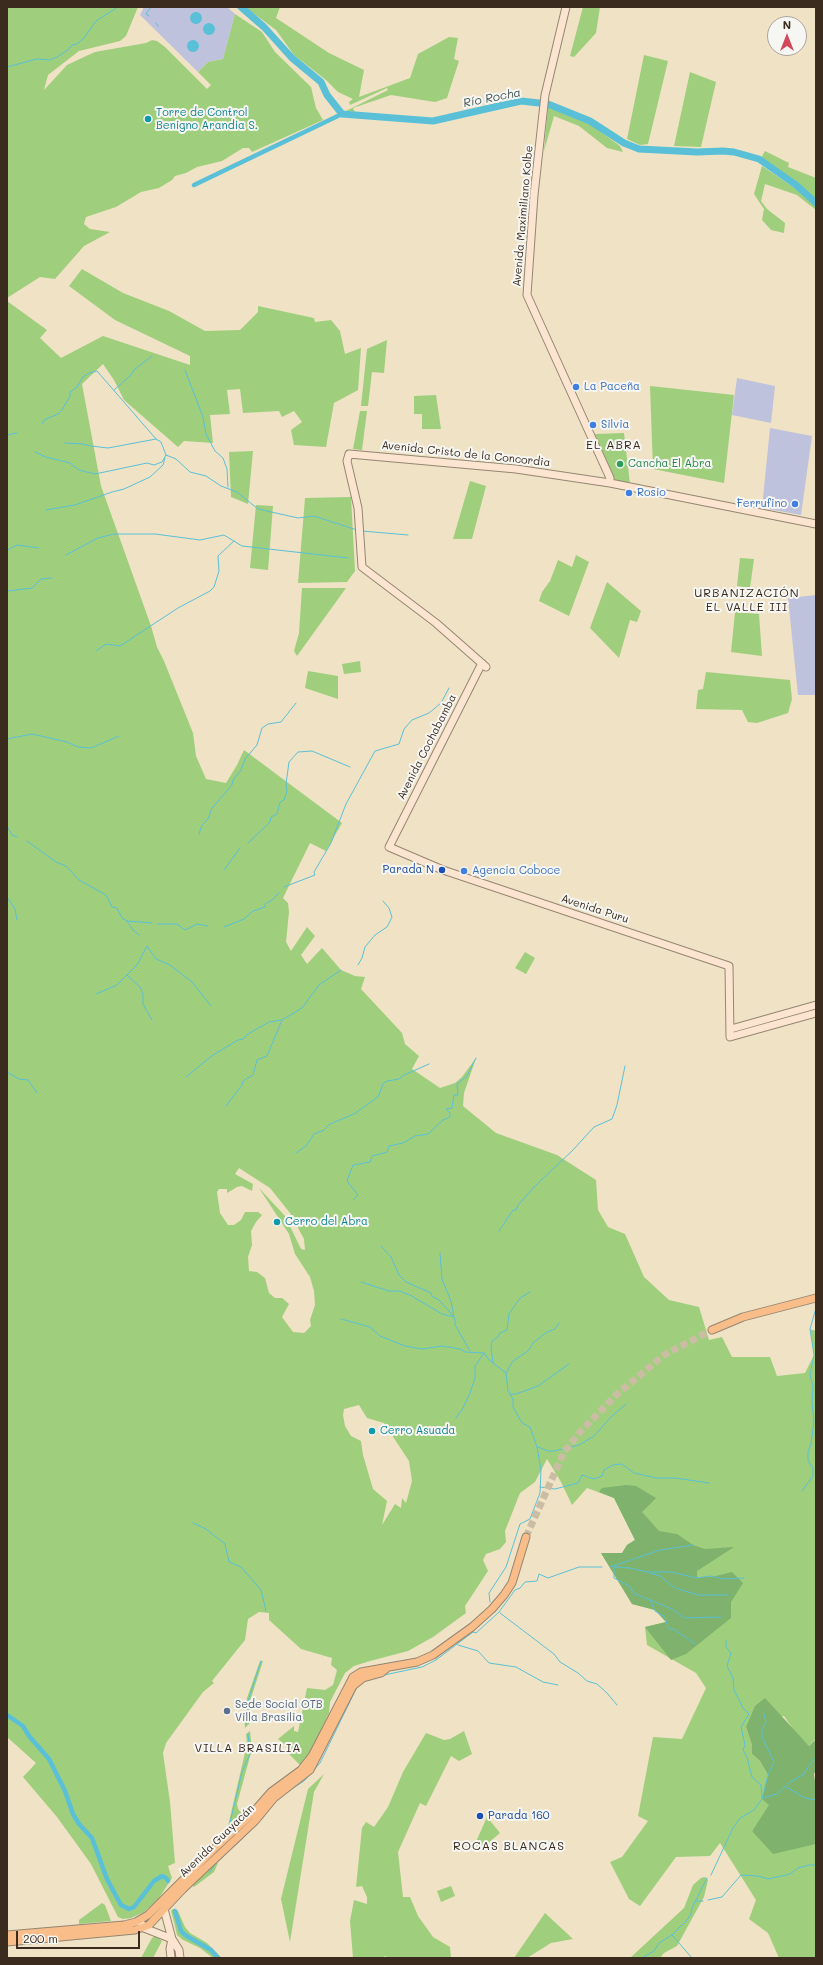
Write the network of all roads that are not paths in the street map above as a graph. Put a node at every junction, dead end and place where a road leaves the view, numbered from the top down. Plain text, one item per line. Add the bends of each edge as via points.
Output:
1 (566, 7) edge
2 (610, 483) junction
3 (816, 524) edge
4 (484, 665) joint
5 (389, 847) joint
6 (816, 1005) edge
7 (816, 1013) edge
8 (731, 1033) junction
9 (816, 1298) edge
10 (712, 1330) tunnel mouth
11 (526, 1537) tunnel mouth
12 (386, 1668) junction
13 (164, 1909) junction
14 (140, 1920) junction
15 (144, 1928) junction
16 (7, 1935) edge
17 (172, 1939) junction
18 (7, 1942) edge
19 (171, 1958) edge
20 (180, 1958) edge

1 - 2 street, Avenida Maximiliano Kolbe via 545,95 527,295 610,478
2 - 3 street, Avenida Cristo de la Concordia
2 - 4 street, Avenida Cristo de la Concordia via 508,468 349,454 347,461 358,508 362,567
4 - 5 street, Avenida Cochabamba
5 - 8 street, Avenida Puru via 443,870 729,966
6 - 8 street
7 - 8 street
9 - 10 main road via 743,1317
11 - 12 main road, Avenida Guayacán via 512,1583 492,1610 433,1655 417,1662
12 - 13 main road, Avenida Guayacán via 381,1673 363,1678 353,1686 310,1770 274,1798 255,1821
12 - 14 main road, Avenida Guayacán via 379,1667 353,1677 312,1756 302,1770 271,1792 250,1816
13 - 15 main road, Avenida Guayacán
13 - 17 street
14 - 15 street
14 - 16 main road, Avenida Guayacán via 117,1925
15 - 17 street
15 - 18 main road
17 - 19 street
17 - 20 street via 179,1950

